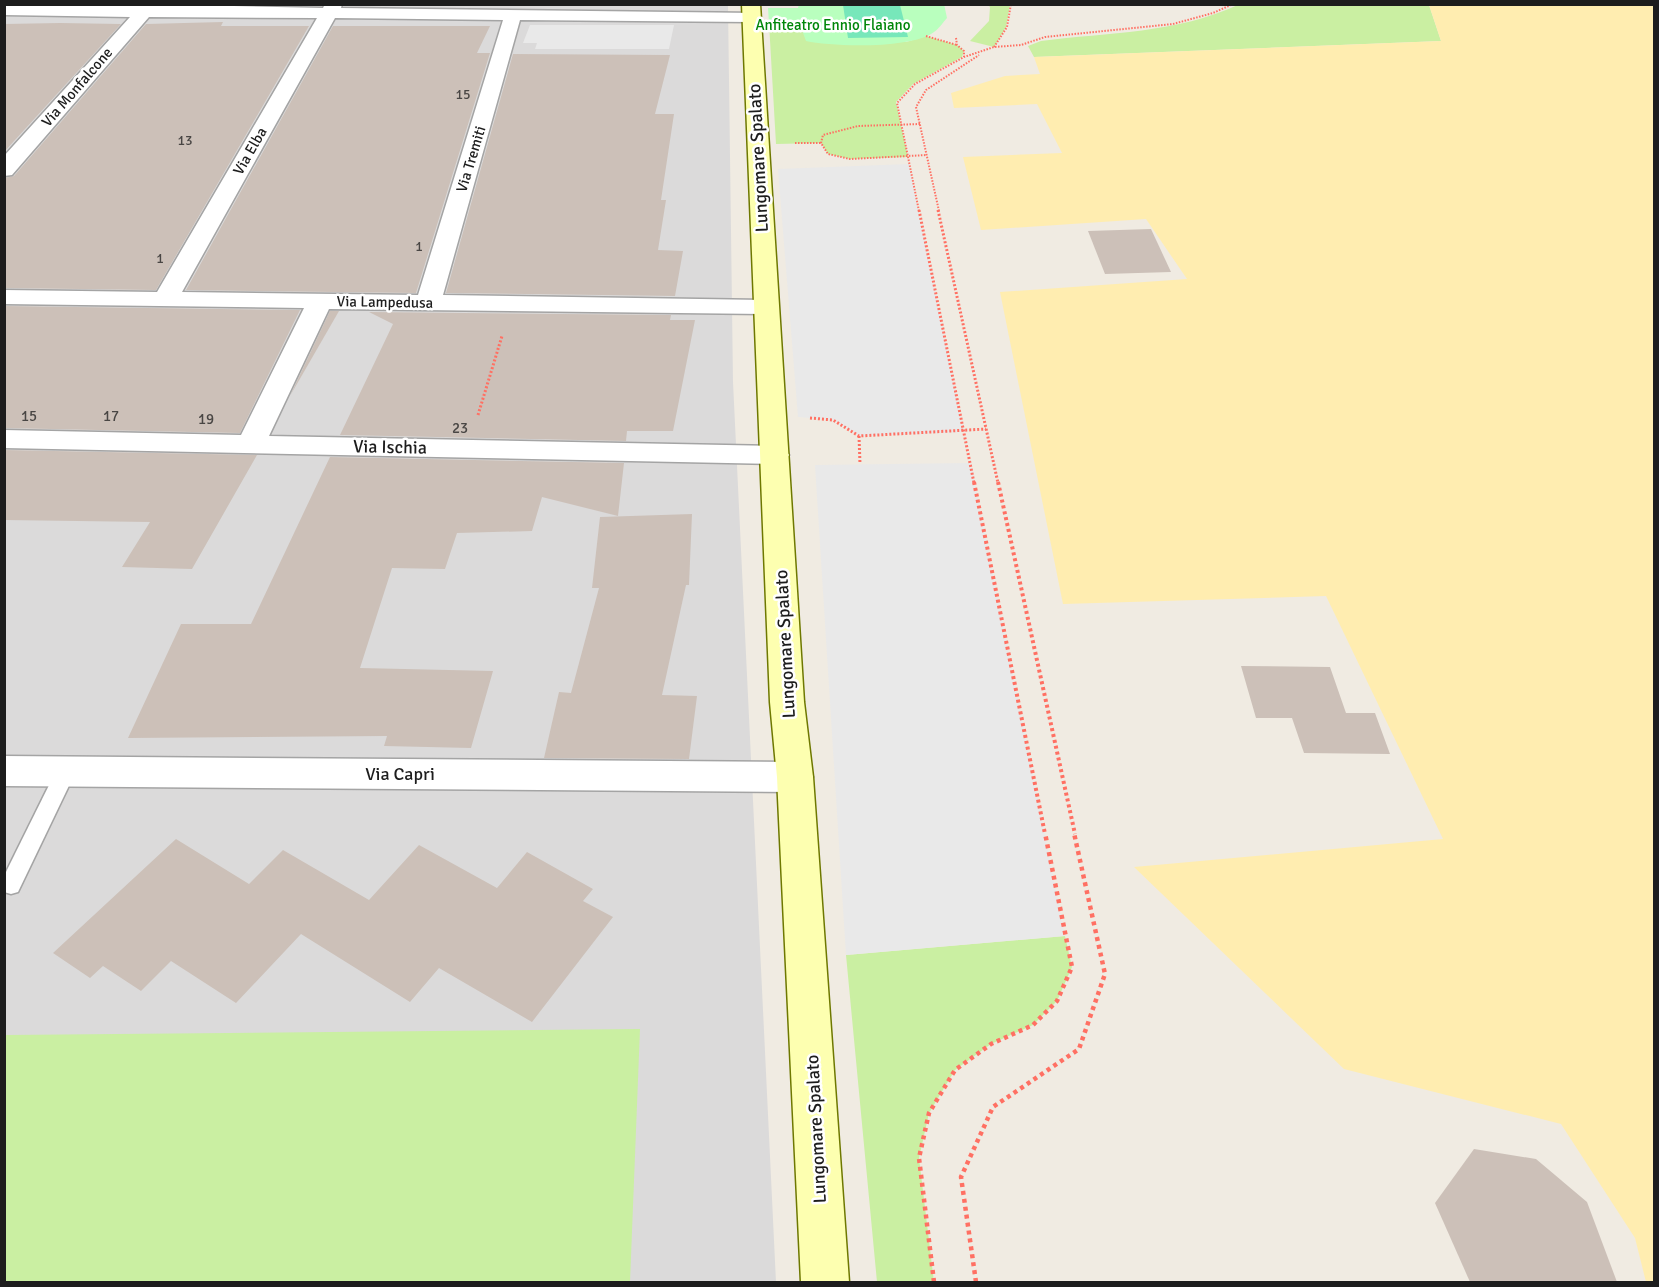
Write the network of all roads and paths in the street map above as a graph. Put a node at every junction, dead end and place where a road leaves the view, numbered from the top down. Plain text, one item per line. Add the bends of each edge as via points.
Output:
1 (1011, 4) edge
2 (1233, 4) edge
3 (148, 8) edge
4 (332, 8) edge
5 (4, 10) edge
6 (751, 11) edge
7 (513, 15) junction
8 (926, 36) dead end
9 (956, 38) dead end
10 (957, 45) junction
11 (994, 47) junction
12 (982, 53) junction
13 (964, 57) junction
14 (920, 124) junction
15 (902, 125) junction
16 (821, 143) junction
17 (787, 144) dead end
18 (927, 155) junction
19 (908, 156) junction
20 (4, 170) edge
21 (4, 297) edge
22 (166, 298) junction
23 (320, 301) junction
24 (428, 303) junction
25 (512, 304) junction
26 (766, 307) junction
27 (809, 418) dead end
28 (986, 429) junction
29 (964, 432) junction
30 (859, 436) junction
31 (4, 439) edge
32 (251, 444) junction
33 (468, 449) junction
34 (775, 455) junction
35 (860, 464) dead end
36 (4, 771) edge
37 (66, 771) junction
38 (795, 777) junction
39 (11, 885) dead end
40 (825, 1282) edge
41 (934, 1282) edge
42 (976, 1282) edge

1 - 11 path via 1007,27
2 - 11 path via 1173,24 1045,37 1021,45
3 - 4 street
3 - 5 street
3 - 20 street, Via Monfalcone
4 - 7 street
4 - 22 street, Via Elba
6 - 7 street
6 - 26 street, Lungomare Spalato
7 - 24 street, Via Tremiti
8 - 10 path
9 - 10 path
10 - 13 path via 964,51
11 - 12 path
12 - 13 path
12 - 14 path via 926,90 916,107
13 - 15 path via 903,94 897,103
14 - 15 path
14 - 18 path
15 - 16 path via 837,129 823,135
15 - 19 path
16 - 17 path
16 - 19 path via 828,154 850,159
18 - 19 path
18 - 28 path
19 - 29 path
21 - 22 street, Via Lampedusa
22 - 23 street, Via Lampedusa
23 - 24 street, Via Lampedusa
23 - 32 street
24 - 25 street, Via Lampedusa
25 - 26 street, Via Lampedusa
25 - 33 path
26 - 34 street, Lungomare Spalato
27 - 30 path via 833,420
28 - 29 path
28 - 42 path via 1105,974 1079,1049 993,1107 961,1177
29 - 30 path
29 - 41 path via 1072,967 1057,1001 1033,1026 991,1044 955,1070 929,1113 919,1158
30 - 35 path
31 - 32 street, Via Ischia
32 - 33 street, Via Ischia
33 - 34 street, Via Ischia
34 - 38 street, Lungomare Spalato via 787,702
36 - 37 street, Via Capri
37 - 38 street, Via Capri
37 - 39 lane
38 - 40 street, Lungomare Spalato

